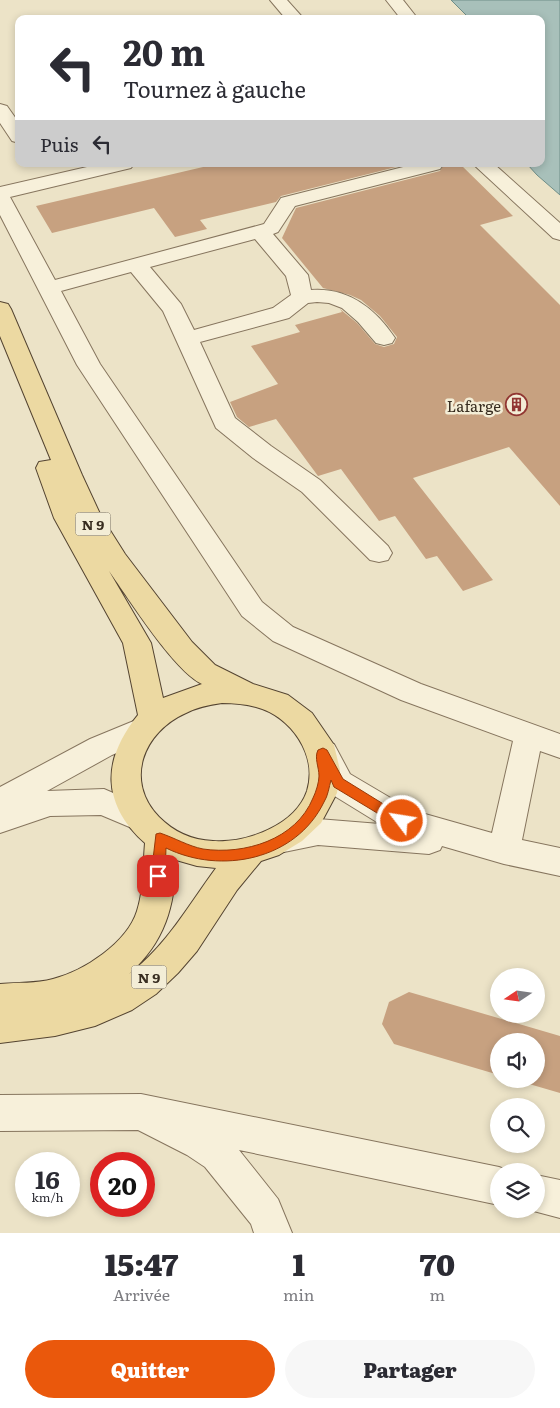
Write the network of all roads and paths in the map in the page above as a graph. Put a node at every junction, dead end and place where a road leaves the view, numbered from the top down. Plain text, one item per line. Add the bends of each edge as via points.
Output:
1 (278, 0) edge
2 (394, 0) edge
3 (292, 15) edge
4 (407, 15) edge
5 (0, 110) edge
6 (15, 131) edge
7 (40, 167) edge
8 (111, 167) edge
9 (425, 167) edge
10 (486, 167) edge
11 (50, 181) junction
12 (0, 195) edge
13 (260, 231) junction
14 (560, 234) edge
15 (136, 264) junction
16 (48, 288) junction
17 (302, 297) junction
18 (0, 309) edge
19 (384, 338) dead end
20 (186, 339) junction
21 (0, 349) edge
22 (379, 553) dead end
23 (248, 693) junction
24 (147, 724) junction
25 (529, 735) junction
26 (560, 746) edge
27 (323, 753) junction
28 (0, 802) edge
29 (0, 820) edge
30 (150, 828) junction
31 (284, 839) junction
32 (504, 850) junction
33 (248, 853) junction
34 (560, 862) edge
35 (0, 1000) edge
36 (0, 1027) edge
37 (141, 1112) junction
38 (0, 1113) edge
39 (490, 1184) edge
40 (545, 1196) edge
41 (560, 1199) edge
42 (273, 1233) edge

1 - 3 street
2 - 4 street
5 - 6 street
7 - 11 street
8 - 11 street
9 - 13 street via 288,202 270,228
10 - 14 street
11 - 12 street
12 - 16 street
13 - 15 street
13 - 17 street via 297,275
15 - 16 street
15 - 20 street via 173,309
16 - 25 street via 89,365 252,609 283,634 394,684
17 - 19 street via 322,295 344,300 366,316
17 - 20 street via 281,313
18 - 23 main road, N 9 via 77,492 116,561 182,650 205,673
20 - 22 street via 224,422 311,486
21 - 24 main road, N 9 via 67,518 137,643
23 - 24 main road via 197,695 174,704
23 - 27 main road via 274,701 296,714 313,732
24 - 28 street
24 - 30 main road via 130,751 125,774 128,797
25 - 26 street
25 - 32 street
27 - 31 main road via 325,777 319,800 305,822
27 - 32 street via 339,783 402,821
29 - 30 street via 50,803 104,802
30 - 33 main road via 180,848 202,854
30 - 35 main road, N 9 via 157,894 145,933 125,956 81,986 51,995
31 - 32 street via 318,832
31 - 33 main road via 268,848
32 - 34 street
33 - 36 main road, N 9 via 234,868 174,955 143,982 109,1004 79,1015
37 - 38 street
37 - 39 street
37 - 42 street via 218,1154 265,1212
40 - 41 street

